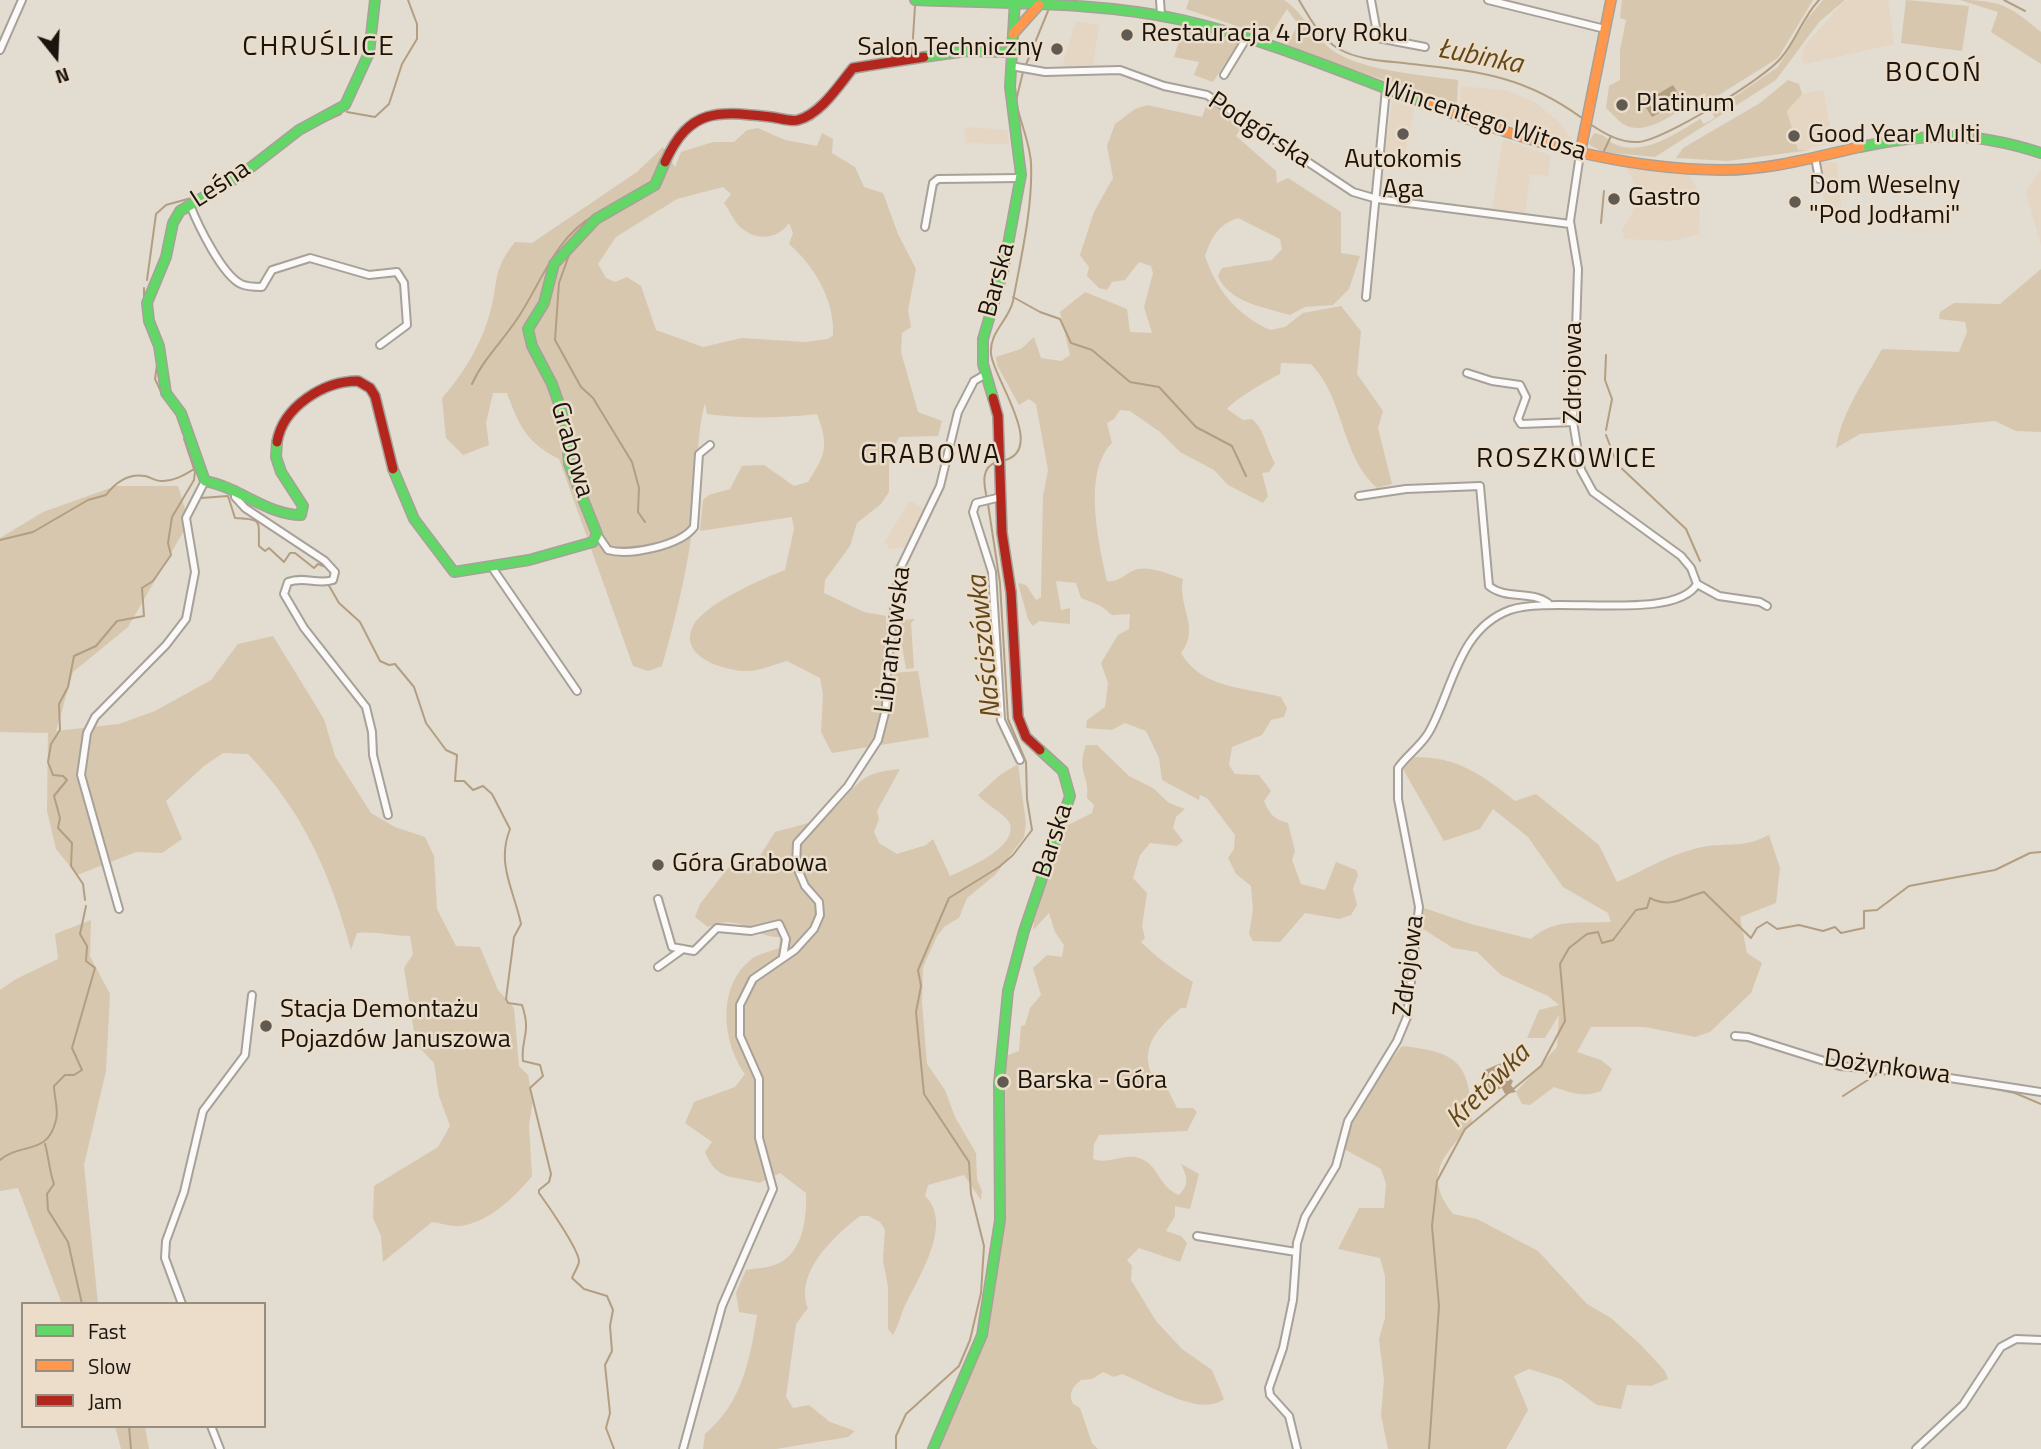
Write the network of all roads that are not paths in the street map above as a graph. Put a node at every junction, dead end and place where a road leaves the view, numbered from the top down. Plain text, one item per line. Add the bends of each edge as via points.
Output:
1 (22, 0) edge
2 (374, 0) edge
3 (915, 0) edge
4 (1160, 0) edge
5 (1371, 0) edge
6 (1488, 0) edge
7 (1611, 0) edge
8 (1015, 1) edge
9 (1042, 5) junction
10 (1161, 15) junction
11 (1605, 29) junction
12 (1013, 34) junction
13 (1246, 39) junction
14 (1425, 47) dead end
15 (0, 50) edge
16 (1012, 52) junction
17 (1011, 66) junction
18 (1224, 75) dead end
19 (1387, 89) junction
20 (2041, 153) edge
21 (1580, 155) junction
22 (1815, 157) junction
23 (1020, 178) junction
24 (1819, 179) dead end
25 (1377, 199) junction
26 (190, 205) junction
27 (1570, 224) junction
28 (925, 227) dead end
29 (1366, 297) dead end
30 (380, 345) dead end
31 (1467, 373) dead end
32 (986, 374) junction
33 (1573, 422) junction
34 (710, 446) dead end
35 (207, 482) junction
36 (235, 490) junction
37 (1359, 496) dead end
38 (997, 498) junction
39 (597, 534) junction
40 (491, 566) junction
41 (1697, 584) junction
42 (1548, 603) junction
43 (1766, 606) dead end
44 (577, 691) dead end
45 (1020, 760) dead end
46 (388, 815) dead end
47 (658, 899) dead end
48 (120, 909) dead end
49 (683, 949) junction
50 (783, 957) junction
51 (658, 967) dead end
52 (252, 995) dead end
53 (1735, 1037) dead end
54 (2041, 1092) edge
55 (1197, 1236) dead end
56 (1296, 1252) junction
57 (181, 1302) edge
58 (2041, 1340) edge
59 (212, 1428) edge
60 (220, 1449) edge
61 (683, 1449) edge
62 (933, 1449) edge
63 (1297, 1449) edge
64 (1916, 1449) edge

1 - 15 street
2 - 26 street, Leśna via 369,53 345,105 299,130 241,176
3 - 8 street, Wincentego Witosa
4 - 10 street
5 - 14 street via 1378,38
6 - 11 street
7 - 11 street, Zdrojowa
8 - 9 street, Wincentego Witosa
8 - 12 street, Barska
9 - 10 street, Wincentego Witosa
9 - 12 street
10 - 13 street, Wincentego Witosa
11 - 21 street, Zdrojowa
12 - 16 street, Barska
13 - 18 street
13 - 19 street, Wincentego Witosa
16 - 17 street, Barska
16 - 39 street, Grabowa via 967,51 853,68 820,107 798,120 726,112 708,115 677,136 655,185 596,219 554,264 544,303 528,329 566,424 569,464
17 - 23 street, Barska
17 - 25 street, Podgórska via 1121,70 1207,95 1353,192
19 - 21 street, Wincentego Witosa
19 - 25 street
20 - 22 street, Wincentego Witosa via 1995,137 1935,133
21 - 22 street, Wincentego Witosa via 1716,170
21 - 27 street, Zdrojowa
22 - 24 street
23 - 28 street via 938,179 933,183
23 - 32 street, Barska via 1003,271 983,339
25 - 27 street, Podgórska
25 - 29 street
26 - 30 street via 198,226 233,279 244,286 262,287 272,270 310,258 369,275 397,272 404,283 407,325
26 - 35 street, Leśna via 173,223 166,257 147,303 166,393 181,413
27 - 33 street, Zdrojowa via 1578,270
31 - 33 street via 1520,385 1526,397 1518,419 1521,424
32 - 38 street, Barska via 998,416
32 - 50 street, Librantowska via 974,382 958,411 940,486 899,571 886,709 878,740 848,786 797,844 796,865 819,902 820,915 806,940
33 - 41 street, Zdrojowa via 1581,470 1593,492 1681,556
34 - 39 street via 699,454 694,527 684,537 621,552 608,550
35 - 36 street, Grabowa
35 - 48 street via 186,518 195,572 186,619 95,717 81,760 81,775
36 - 40 street, Grabowa via 285,514 301,514 303,506 277,464 276,447 286,421 300,401 318,390 356,380 366,383 374,394 406,509 424,538 454,572
36 - 46 street via 234,497 246,508 335,572 333,580 324,583 302,577 288,582 284,594 304,628 366,708
37 - 42 street, Zdrojowa via 1480,486 1489,586 1500,592 1540,596
38 - 45 street via 980,501 972,512 992,572 1001,720
38 - 62 street, Barska via 1011,592 1018,717 1027,737 1065,775 1070,796 1008,991 999,1083 1000,1220 984,1326
39 - 40 street, Grabowa via 593,542 578,547
40 - 44 street
41 - 42 street, Zdrojowa via 1684,597 1664,602
41 - 43 street via 1719,596
42 - 56 street, Zdrojowa via 1510,610 1478,632 1465,648 1428,734 1398,768 1398,799 1419,907 1408,1017 1348,1121 1336,1166 1305,1217
47 - 49 street via 672,947
49 - 50 street via 695,951 717,928 751,931 779,924 786,939
49 - 51 street
50 - 61 street, Librantowska via 753,979 740,1005 740,1036 759,1079 759,1138 771,1179 771,1198 722,1306
52 - 57 street via 246,1055 203,1111 184,1192 166,1241 165,1258
53 - 54 street, Dożynkowa via 1840,1066
55 - 56 street
56 - 63 street, Zdrojowa via 1293,1300 1269,1388 1289,1416
58 - 64 street via 2006,1342 1963,1405
59 - 60 street

